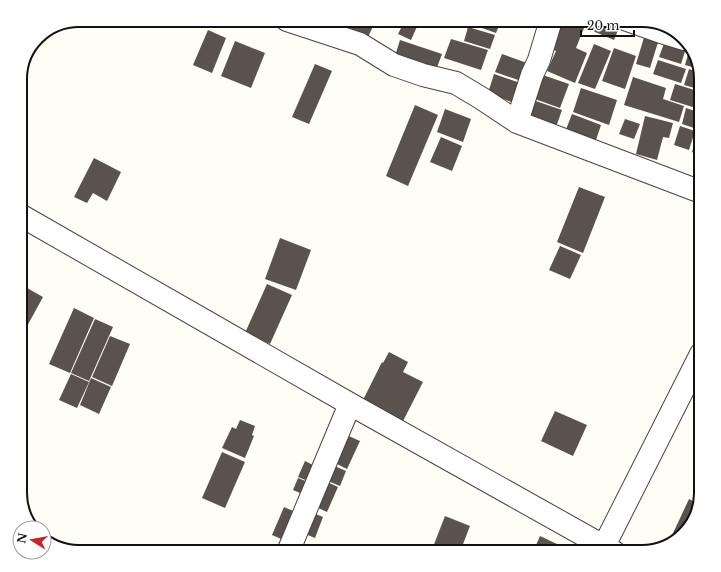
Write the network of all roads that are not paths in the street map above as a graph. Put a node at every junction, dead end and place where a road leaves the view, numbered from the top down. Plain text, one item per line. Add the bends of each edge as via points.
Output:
1 (308, 27) edge
2 (549, 27) edge
3 (649, 28) edge
4 (668, 34) edge
5 (517, 122) junction
6 (694, 189) edge
7 (27, 219) edge
8 (694, 369) edge
9 (350, 404) junction
10 (291, 545) edge
11 (602, 545) edge
12 (611, 545) edge

1 - 5 street via 360,44 394,64 423,75 456,82
2 - 5 street
3 - 4 street
5 - 6 street
7 - 9 street
8 - 12 street
9 - 10 street
9 - 11 street

